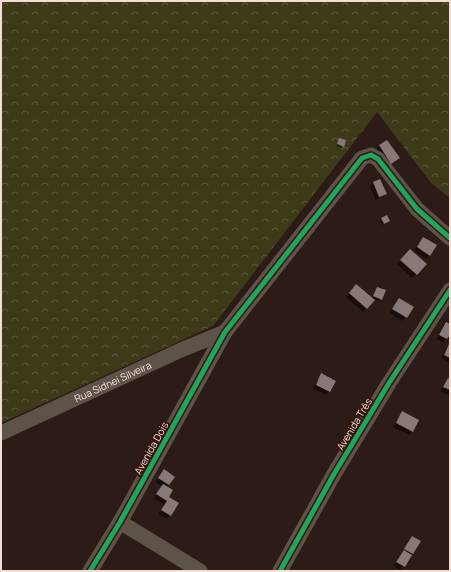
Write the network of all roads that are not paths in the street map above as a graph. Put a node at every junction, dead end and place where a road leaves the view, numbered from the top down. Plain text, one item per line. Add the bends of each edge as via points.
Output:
1 (450, 238) edge
2 (450, 290) edge
3 (225, 332) junction
4 (1, 433) edge
5 (120, 522) junction
6 (90, 571) edge
7 (200, 571) edge
8 (280, 571) edge

1 - 3 street, Avenida Dois via 417,209 378,159 366,155
2 - 8 street, Avenida Três via 342,461
3 - 4 street, Rua Sidnei Silveira
3 - 5 street, Avenida Dois
5 - 6 street, Avenida Dois
5 - 7 street

